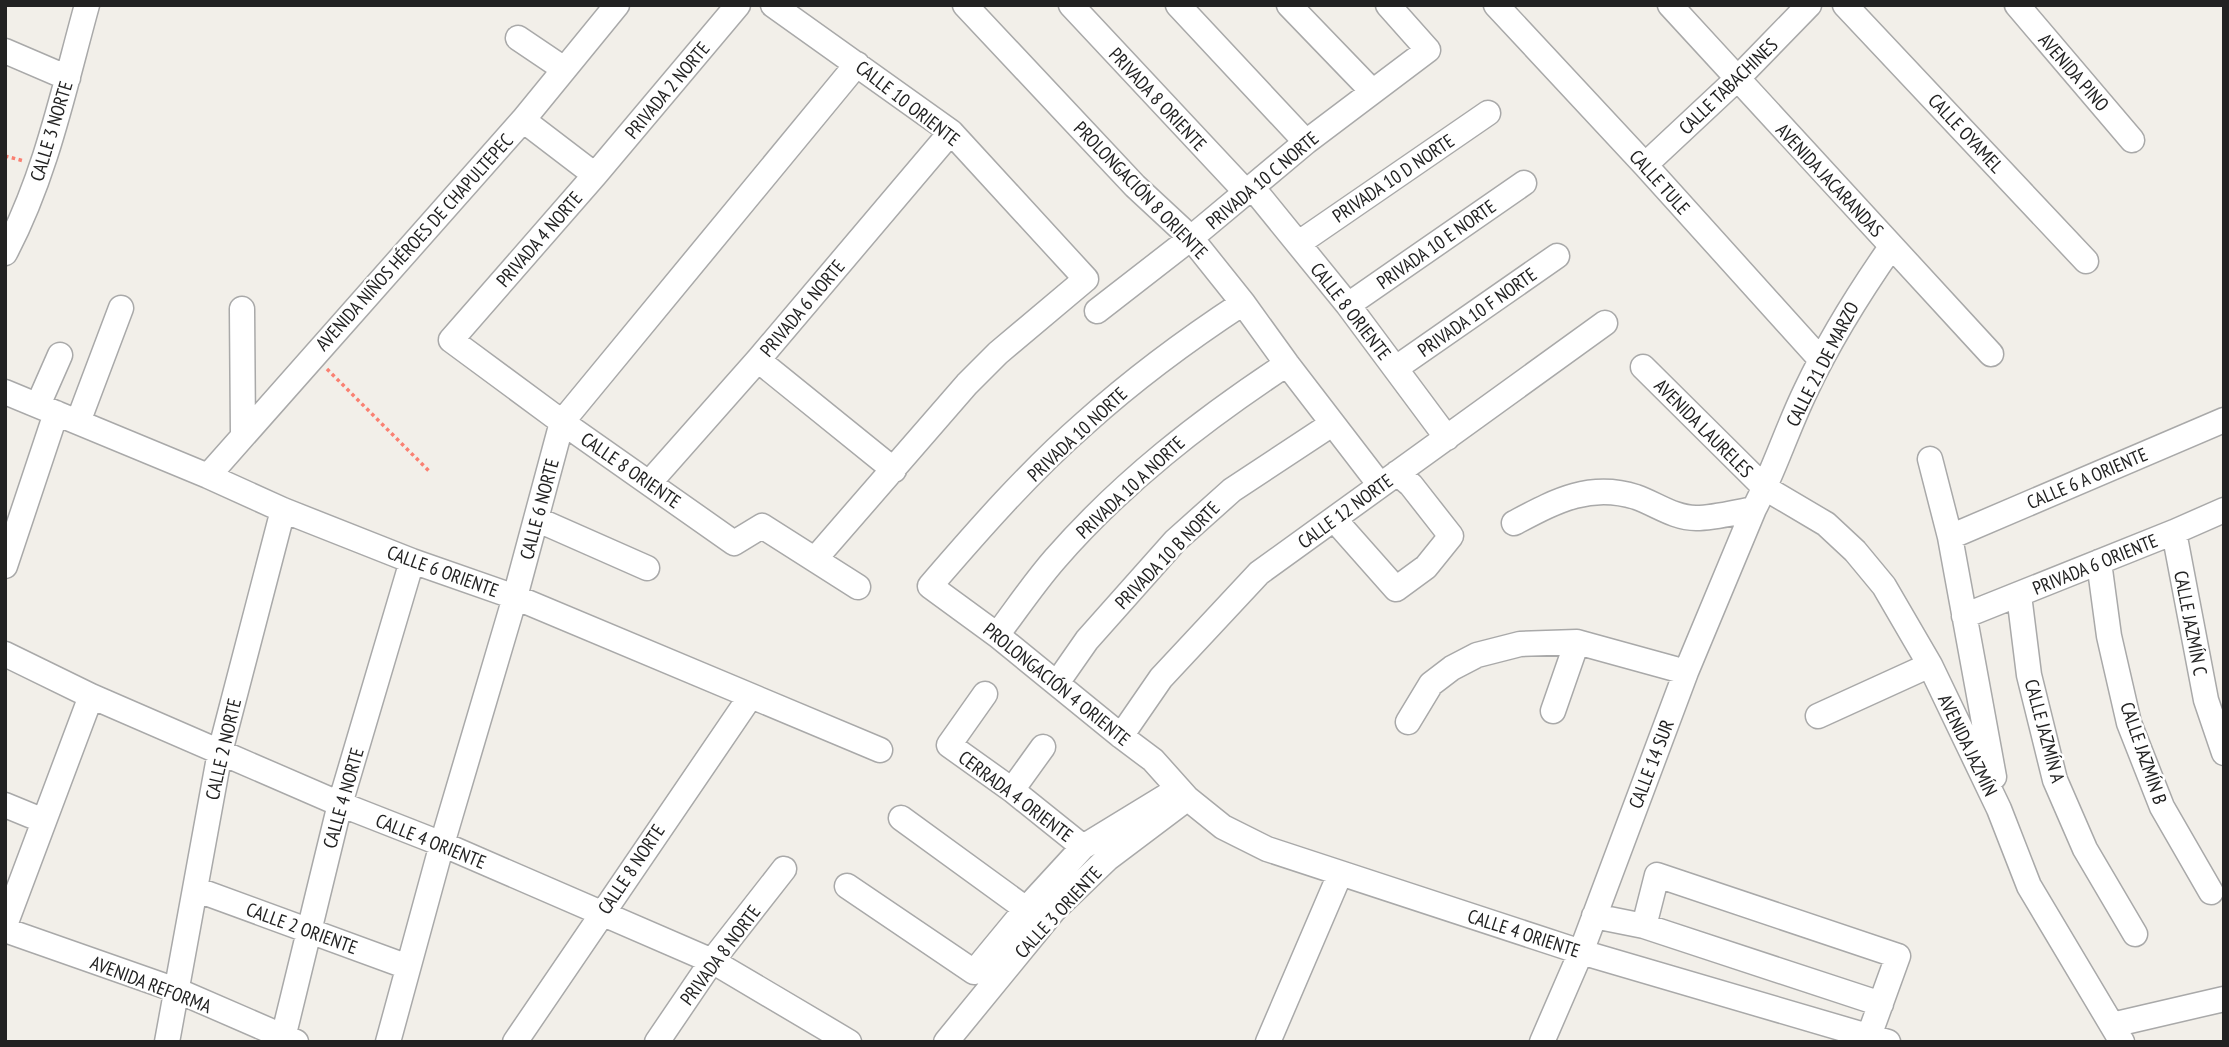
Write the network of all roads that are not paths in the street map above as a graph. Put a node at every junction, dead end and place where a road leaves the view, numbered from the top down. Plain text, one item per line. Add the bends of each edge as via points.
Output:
1 (87, 5) edge
2 (617, 5) edge
3 (738, 5) edge
4 (965, 5) edge
5 (1071, 5) edge
6 (1178, 5) edge
7 (1289, 5) edge
8 (1388, 5) edge
9 (1496, 5) edge
10 (1670, 5) edge
11 (1809, 5) edge
12 (1845, 5) edge
13 (2017, 5) edge
14 (783, 8) edge
15 (518, 38) dead end
16 (5, 51) edge
17 (857, 64) junction
18 (564, 69) junction
19 (68, 78) junction
20 (1737, 79) junction
21 (1372, 91) junction
22 (1488, 113) dead end
23 (523, 120) junction
24 (951, 132) junction
25 (2132, 140) dead end
26 (1307, 142) junction
27 (1645, 165) junction
28 (595, 175) junction
29 (1524, 183) dead end
30 (1249, 189) junction
31 (1192, 238) junction
32 (1299, 243) junction
33 (1891, 247) junction
34 (5, 253) edge
35 (1557, 256) dead end
36 (2086, 261) dead end
37 (1243, 303) junction
38 (1348, 305) junction
39 (121, 308) dead end
40 (243, 309) dead end
41 (1097, 312) dead end
42 (1605, 323) dead end
43 (451, 340) joint
44 (1991, 354) dead end
45 (60, 355) dead end
46 (758, 360) junction
47 (1821, 360) junction
48 (1287, 365) junction
49 (1643, 367) dead end
50 (1396, 368) junction
51 (5, 392) edge
52 (57, 414) junction
53 (2224, 420) edge
54 (562, 422) junction
55 (1332, 424) junction
56 (243, 435) junction
57 (1447, 438) junction
58 (1930, 459) dead end
59 (894, 470) junction
60 (208, 476) junction
61 (1389, 479) junction
62 (650, 482) junction
63 (1760, 498) junction
64 (283, 510) junction
65 (2224, 510) edge
66 (536, 519) junction
67 (1334, 519) junction
68 (1514, 523) dead end
69 (2174, 532) junction
70 (1950, 537) junction
71 (815, 559) junction
72 (412, 561) junction
73 (2099, 562) junction
74 (5, 566) edge
75 (647, 568) dead end
76 (930, 586) joint
77 (858, 587) dead end
78 (2019, 595) junction
79 (515, 597) junction
80 (1964, 616) junction
81 (997, 635) junction
82 (1577, 642) junction
83 (5, 654) edge
84 (1930, 665) junction
85 (1686, 672) junction
86 (1057, 684) junction
87 (985, 694) dead end
88 (91, 696) junction
89 (750, 696) junction
90 (1553, 711) dead end
91 (1818, 716) dead end
92 (1408, 722) dead end
93 (1121, 736) junction
94 (1043, 747) dead end
95 (880, 750) dead end
96 (220, 752) junction
97 (2224, 753) edge
98 (1012, 790) junction
99 (1182, 794) junction
100 (340, 804) junction
101 (5, 805) edge
102 (1999, 808) junction
103 (901, 818) dead end
104 (44, 821) junction
105 (442, 844) junction
106 (1083, 846) junction
107 (784, 869) dead end
108 (1340, 874) junction
109 (847, 886) dead end
110 (195, 889) junction
111 (2211, 892) dead end
112 (1026, 909) junction
113 (601, 912) junction
114 (1594, 916) junction
115 (5, 925) edge
116 (1644, 926) junction
117 (5, 930) edge
118 (308, 930) junction
119 (2135, 934) dead end
120 (1581, 952) junction
121 (712, 961) junction
122 (408, 967) junction
123 (176, 990) junction
124 (2224, 999) edge
125 (1881, 1004) junction
126 (2117, 1033) edge
127 (1861, 1037) edge
128 (287, 1040) edge
129 (167, 1042) edge
130 (388, 1042) edge
131 (515, 1042) edge
132 (657, 1042) edge
133 (849, 1042) edge
134 (946, 1042) edge
135 (1268, 1042) edge
136 (1542, 1042) edge

1 - 19 street, CALLE 3 NORTE
2 - 18 street, AVENIDA NIÑOS HÉROES DE CHAPULTEPEC
3 - 28 street, PRIVADA 2 NORTE
4 - 31 street, PROLONGACIÓN 8 ORIENTE via 1135,186
5 - 30 street, PRIVADA 8 ORIENTE
6 - 26 street
7 - 21 street
8 - 21 street, PRIVADA 10 C NORTE via 1427,50
9 - 27 street, CALLE TULE
10 - 20 street, AVENIDA JACARANDAS
11 - 20 street, CALLE TABACHINES
12 - 36 street, CALLE OYAMEL
13 - 25 street, AVENIDA PINO
14 - 17 street, CALLE 10 ORIENTE
15 - 18 street
16 - 19 street
17 - 24 street, CALLE 10 ORIENTE
17 - 54 street, CALLE 6 NORTE
18 - 23 street, AVENIDA NIÑOS HÉROES DE CHAPULTEPEC
19 - 34 street, CALLE 3 NORTE via 29,202
20 - 27 street, CALLE TABACHINES
20 - 33 street, AVENIDA JACARANDAS
21 - 26 street, PRIVADA 10 C NORTE
22 - 32 street, PRIVADA 10 D NORTE
23 - 28 street, PRIVADA 4 NORTE
23 - 56 street, AVENIDA NIÑOS HÉROES DE CHAPULTEPEC
24 - 46 street, PRIVADA 6 NORTE
24 - 59 street, CALLE 10 ORIENTE via 1086,279 998,353
26 - 30 street, PRIVADA 10 C NORTE
27 - 47 street, CALLE TULE
28 - 43 street, PRIVADA 4 NORTE
29 - 38 street, PRIVADA 10 E NORTE
30 - 31 street, PRIVADA 10 C NORTE
30 - 32 street, CALLE 8 ORIENTE
31 - 37 street, PROLONGACIÓN 8 ORIENTE
31 - 41 street, PRIVADA 10 C NORTE
32 - 38 street, CALLE 8 ORIENTE
33 - 44 street, AVENIDA JACARANDAS
33 - 47 street, CALLE 21 DE MARZO via 1857,295
35 - 50 street, PRIVADA 10 F NORTE
37 - 48 street, PROLONGACIÓN 8 ORIENTE
37 - 76 street, PRIVADA 10 NORTE via 1155,364 1084,424 998,508
38 - 50 street, CALLE 8 ORIENTE
39 - 52 street
40 - 56 street
42 - 57 street, CALLE 12 NORTE
43 - 54 street, CALLE 8 ORIENTE
45 - 52 street
46 - 59 street
46 - 62 street, PRIVADA 6 NORTE
47 - 63 street, CALLE 21 DE MARZO
48 - 55 street, PROLONGACIÓN 8 ORIENTE
48 - 81 street, PRIVADA 10 A NORTE via 1201,423 1125,488 1054,560
49 - 63 street, AVENIDA LAURELES
50 - 57 street, CALLE 8 ORIENTE
51 - 52 street, CALLE 6 ORIENTE
52 - 60 street, CALLE 6 ORIENTE
52 - 74 street
53 - 70 street, CALLE 6 A ORIENTE
54 - 62 street, CALLE 8 ORIENTE
54 - 66 street, CALLE 6 NORTE
55 - 61 street, PROLONGACIÓN 8 ORIENTE
55 - 86 street, PRIVADA 10 B NORTE via 1232,490 1175,541 1087,640
56 - 60 street, AVENIDA NIÑOS HÉROES DE CHAPULTEPEC
57 - 61 street, CALLE 12 NORTE
58 - 70 street
59 - 71 street
60 - 64 street, CALLE 6 ORIENTE
61 - 67 street, CALLE 12 NORTE
61 - 67 street, PROLONGACIÓN 8 ORIENTE via 1411,485 1451,536 1426,567 1406,582 1396,589
62 - 71 street, CALLE 8 ORIENTE via 734,543 762,526
63 - 68 street via 1696,518 1676,515 1634,496 1597,490 1556,501
63 - 84 street, AVENIDA JAZMÍN via 1826,524 1855,551 1884,586
63 - 85 street, CALLE 14 SUR
64 - 72 street, CALLE 6 ORIENTE
64 - 96 street, CALLE 2 NORTE
65 - 69 street, PRIVADA 6 ORIENTE
66 - 75 street
66 - 79 street, CALLE 6 NORTE
67 - 93 street, CALLE 12 NORTE via 1259,573 1161,678
69 - 73 street, PRIVADA 6 ORIENTE
69 - 97 street, CALLE JAZMÍN C via 2206,700
70 - 80 street
71 - 77 street, CALLE 8 ORIENTE
72 - 79 street, CALLE 6 ORIENTE
72 - 100 street, CALLE 4 NORTE
73 - 78 street, PRIVADA 6 ORIENTE
73 - 111 street, CALLE JAZMÍN B via 2109,636 2129,723 2162,807
76 - 81 street, PROLONGACIÓN 4 ORIENTE
78 - 80 street, PRIVADA 6 ORIENTE
78 - 119 street, CALLE JAZMÍN A via 2029,675 2055,780 2085,849
79 - 89 street, CALLE 6 ORIENTE
79 - 105 street, CALLE 6 NORTE
80 - 102 street
81 - 86 street, PROLONGACIÓN 4 ORIENTE
82 - 85 street
82 - 90 street
82 - 92 street via 1520,644 1477,655 1431,684
83 - 88 street, CALLE 4 ORIENTE
84 - 91 street
84 - 102 street, AVENIDA JAZMÍN
85 - 114 street, CALLE 14 SUR
86 - 93 street, PROLONGACIÓN 4 ORIENTE
87 - 98 street, CERRADA 4 ORIENTE via 949,746
88 - 96 street, CALLE 4 ORIENTE
88 - 104 street
89 - 95 street, CALLE 6 ORIENTE
89 - 113 street, CALLE 8 NORTE
93 - 99 street, PROLONGACIÓN 4 ORIENTE via 1153,760
94 - 98 street
96 - 100 street, CALLE 4 ORIENTE
96 - 110 street, CALLE 2 NORTE
98 - 106 street, CERRADA 4 ORIENTE
99 - 106 street
99 - 108 street, CALLE 4 ORIENTE via 1234,833
99 - 134 street, CALLE 3 ORIENTE via 1054,910
100 - 105 street, CALLE 4 ORIENTE
100 - 118 street, CALLE 4 NORTE
101 - 104 street
102 - 126 street, AVENIDA JAZMÍN via 2029,886
103 - 112 street
104 - 115 street
105 - 113 street, CALLE 4 ORIENTE
105 - 122 street, CALLE 6 NORTE
106 - 112 street
107 - 121 street, PRIVADA 8 NORTE
108 - 120 street, CALLE 4 ORIENTE
108 - 135 street
109 - 112 street via 974,972
110 - 118 street, CALLE 2 ORIENTE
110 - 123 street, CALLE 2 NORTE
113 - 121 street, CALLE 4 ORIENTE
113 - 131 street, CALLE 8 NORTE
114 - 116 street
114 - 120 street, CALLE 14 SUR
116 - 125 street
116 - 125 street via 1657,875 1898,956
117 - 123 street, AVENIDA REFORMA
118 - 122 street, CALLE 2 ORIENTE
118 - 128 street, CALLE 4 NORTE
120 - 127 street, CALLE 4 ORIENTE
120 - 136 street, CALLE 14 SUR
121 - 132 street, PRIVADA 8 NORTE
121 - 133 street, CALLE 4 ORIENTE
122 - 130 street, CALLE 6 NORTE
123 - 128 street, AVENIDA REFORMA
123 - 129 street, CALLE 2 NORTE
124 - 126 street
125 - 127 street

